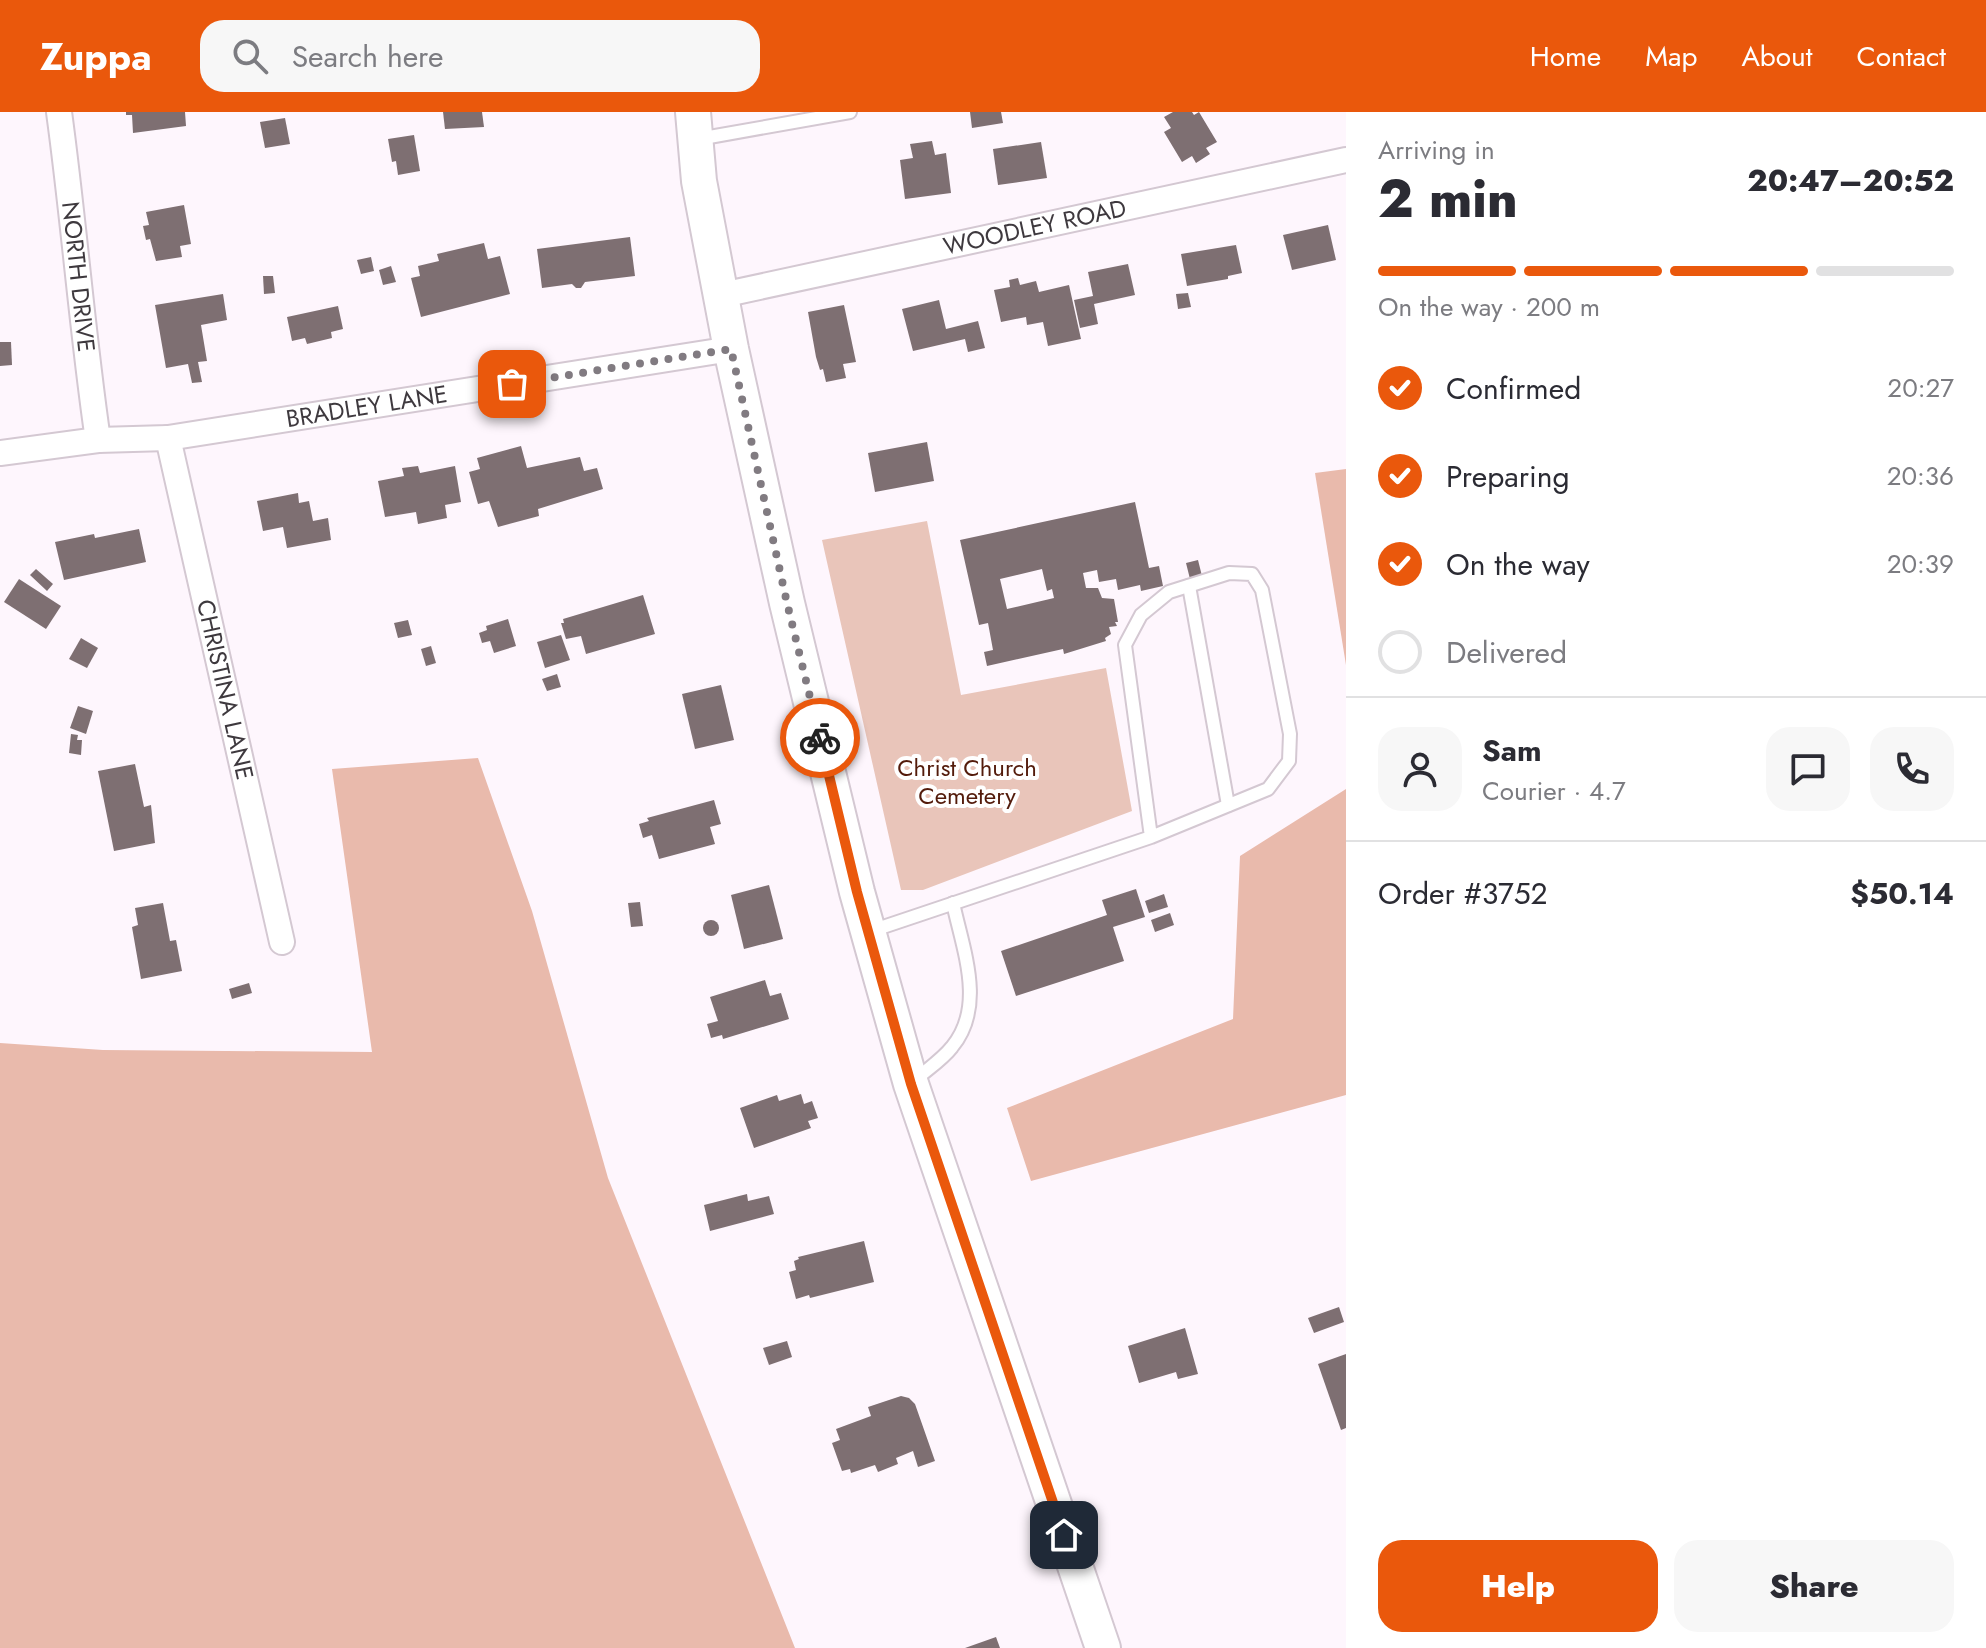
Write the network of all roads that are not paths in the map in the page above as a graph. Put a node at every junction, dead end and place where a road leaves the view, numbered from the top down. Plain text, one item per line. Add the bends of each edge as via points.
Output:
1 (59, 112) edge
2 (850, 112) edge
3 (694, 126) edge
4 (1346, 160) edge
5 (722, 295) junction
6 (731, 349) junction
7 (168, 438) junction
8 (98, 440) junction
9 (0, 453) edge
10 (1189, 586) junction
11 (1228, 805) junction
12 (1151, 837) junction
13 (953, 903) junction
14 (868, 932) junction
15 (282, 942) dead end
16 (911, 1084) junction
17 (1103, 1648) edge

1 - 8 street, NORTH DRIVE
2 - 3 lane
3 - 5 main road via 699,181
4 - 5 street, WOODLEY ROAD
5 - 6 main road
6 - 7 street, BRADLEY LANE
6 - 14 main road
7 - 8 street, BRADLEY LANE
7 - 15 street, CHRISTINA LANE
8 - 9 street, BRADLEY LANE
10 - 11 lane
10 - 11 lane via 1229,573 1252,574 1262,590 1290,734 1289,761 1268,789
10 - 12 lane via 1169,592 1141,615 1125,645
11 - 12 lane
12 - 13 lane
13 - 14 lane
13 - 16 lane via 971,986 970,1015 952,1047
14 - 16 main road
16 - 17 main road

